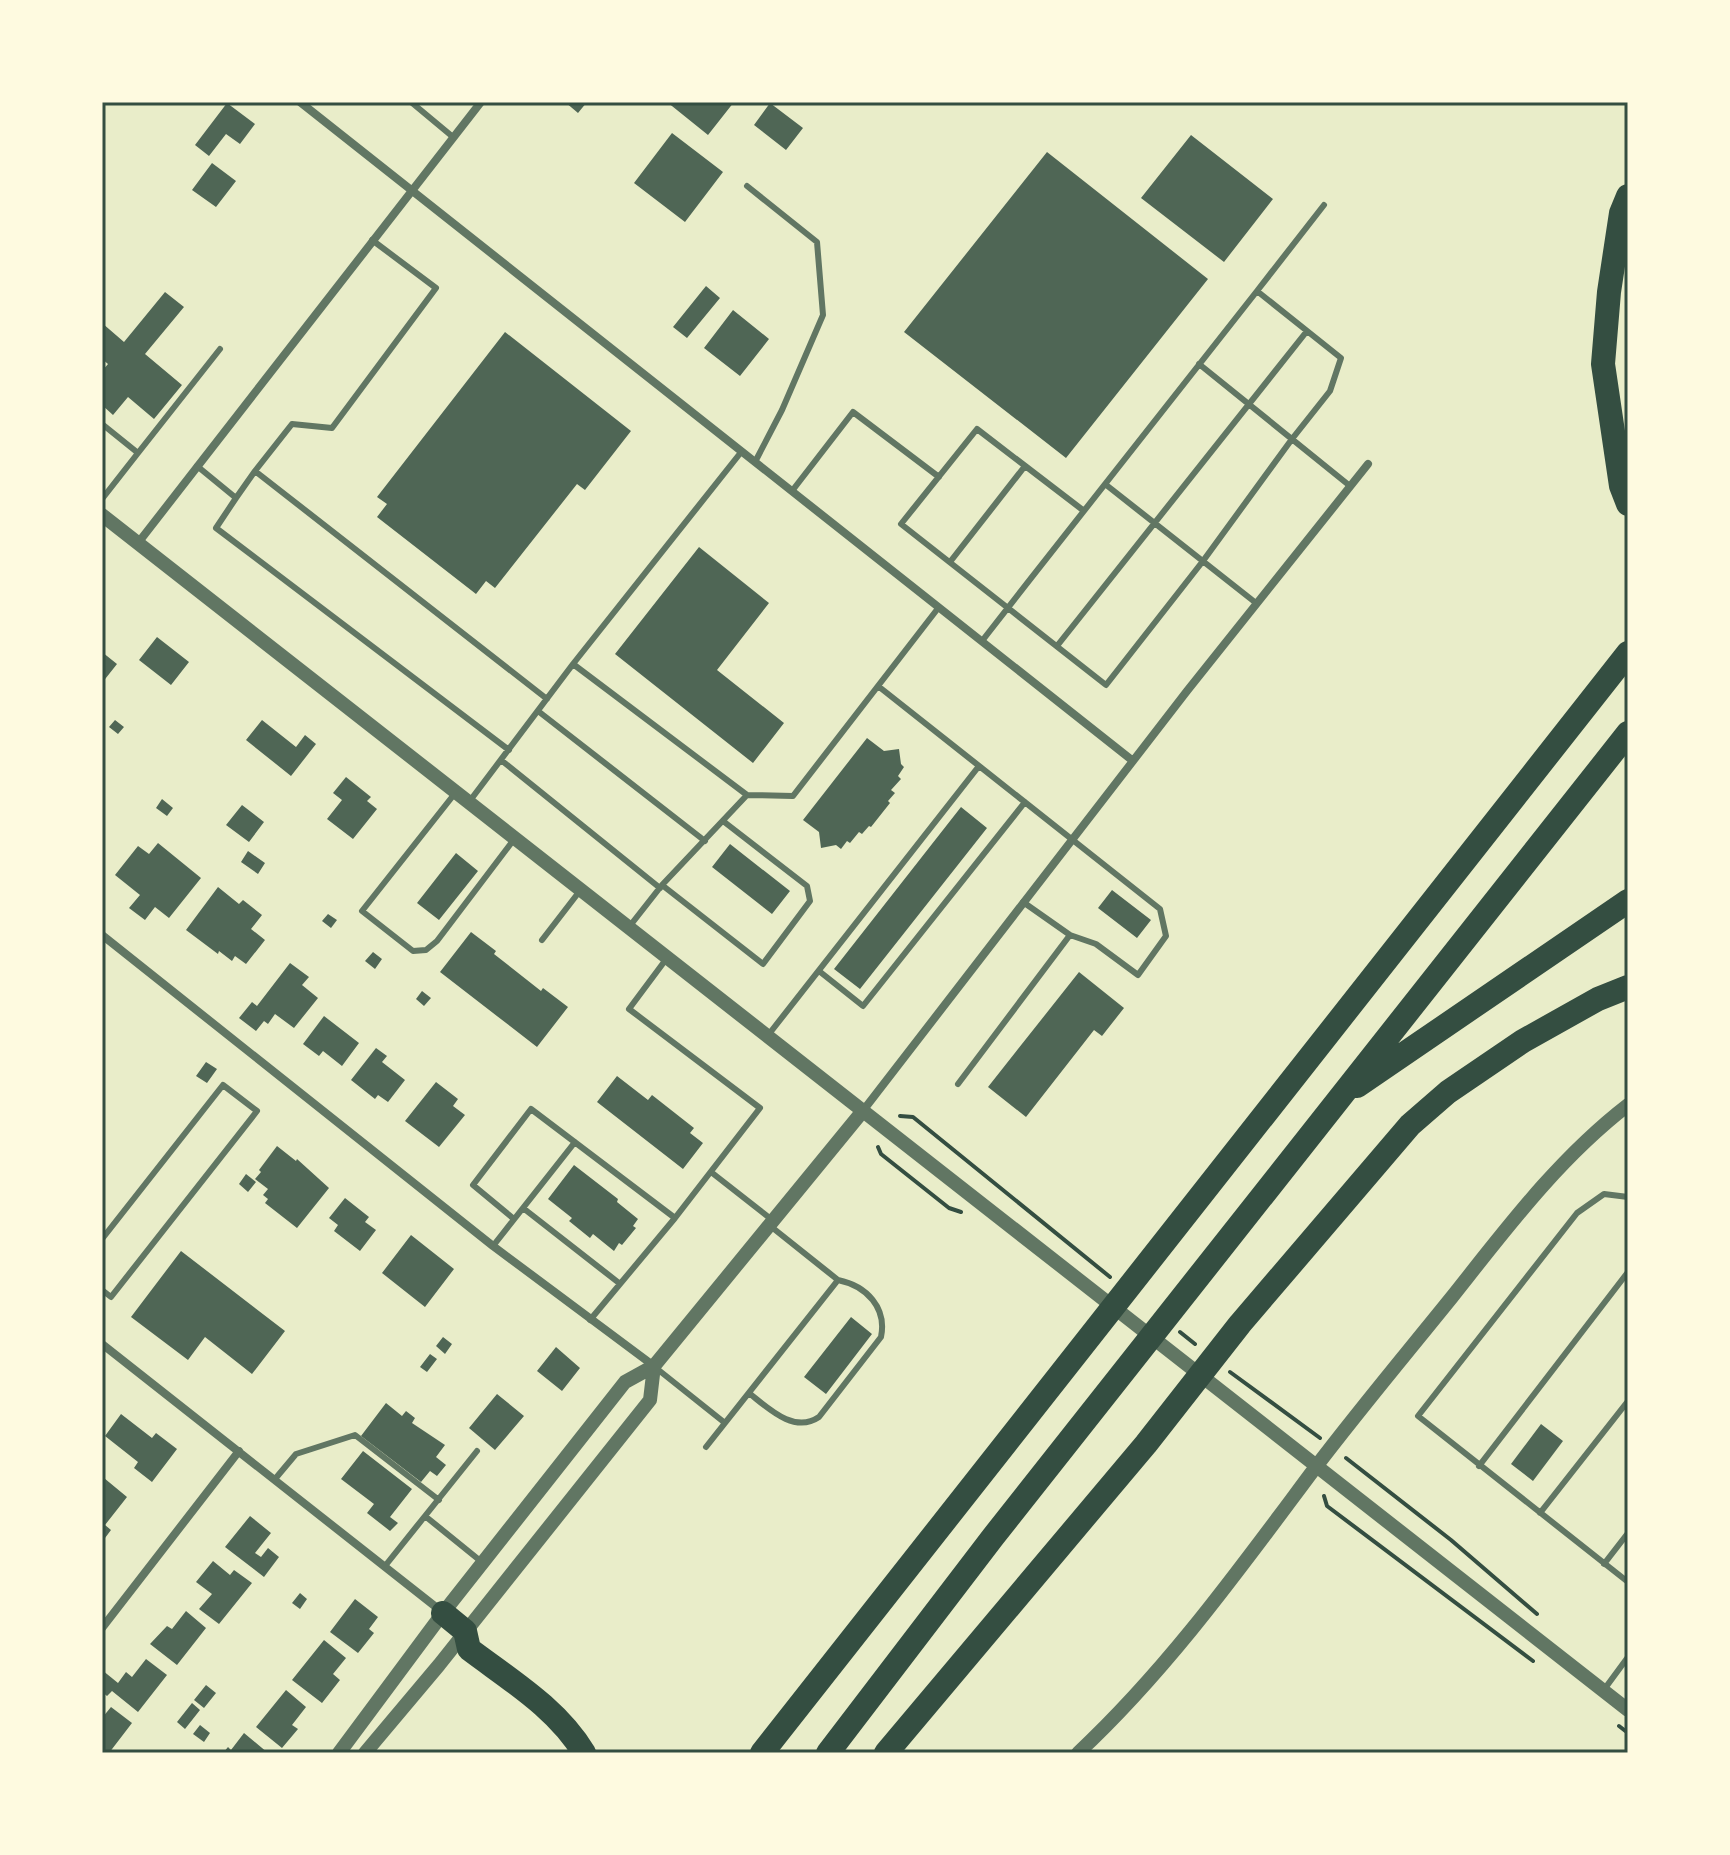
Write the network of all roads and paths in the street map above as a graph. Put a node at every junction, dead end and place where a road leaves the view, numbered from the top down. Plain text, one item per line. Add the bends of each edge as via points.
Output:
1 (300, 102) edge
2 (411, 102) edge
3 (481, 102) edge
4 (453, 137) junction
5 (747, 186) dead end
6 (412, 190) junction
7 (1628, 196) edge
8 (1324, 205) dead end
9 (372, 240) junction
10 (1257, 291) junction
11 (1307, 331) junction
12 (220, 349) dead end
13 (1199, 364) junction
14 (1249, 404) junction
15 (102, 424) edge
16 (1292, 439) junction
17 (742, 451) junction
18 (138, 453) junction
19 (755, 462) junction
20 (1368, 464) dead end
21 (197, 466) junction
22 (1025, 466) junction
23 (255, 471) junction
24 (939, 477) junction
25 (1105, 484) junction
26 (1350, 486) junction
27 (792, 491) junction
28 (236, 498) junction
29 (102, 499) edge
30 (1628, 504) edge
31 (1084, 511) junction
32 (102, 515) edge
33 (1155, 523) junction
34 (138, 543) junction
35 (1203, 561) junction
36 (950, 562) junction
37 (1256, 603) junction
38 (939, 607) junction
39 (1008, 608) junction
40 (982, 641) junction
41 (1057, 646) junction
42 (1628, 653) edge
43 (573, 664) junction
44 (878, 686) junction
45 (547, 699) junction
46 (538, 711) junction
47 (1628, 733) edge
48 (509, 750) junction
49 (501, 760) junction
50 (1133, 761) junction
51 (979, 766) junction
52 (456, 792) junction
53 (747, 795) junction
54 (469, 802) junction
55 (1025, 802) junction
56 (723, 821) junction
57 (515, 838) junction
58 (1072, 840) junction
59 (705, 841) junction
60 (661, 887) junction
61 (581, 890) junction
62 (1628, 901) edge
63 (1023, 902) junction
64 (629, 927) junction
65 (102, 935) edge
66 (1070, 935) junction
67 (542, 940) dead end
68 (667, 958) junction
69 (819, 971) junction
70 (1628, 987) edge
71 (767, 1037) junction
72 (958, 1084) dead end
73 (1339, 1099) junction
74 (1628, 1105) edge
75 (862, 1112) junction
76 (575, 1142) junction
77 (711, 1172) junction
78 (1628, 1197) edge
79 (523, 1208) junction
80 (1023, 1208) dead end
81 (675, 1218) junction
82 (514, 1219) junction
83 (771, 1223) junction
84 (102, 1239) edge
85 (493, 1246) junction
86 (1628, 1272) edge
87 (838, 1280) junction
88 (619, 1283) junction
89 (102, 1290) edge
90 (590, 1320) junction
91 (102, 1344) edge
92 (654, 1366) junction
93 (1250, 1387) dead end
94 (749, 1393) junction
95 (1628, 1401) edge
96 (725, 1423) junction
97 (706, 1447) dead end
98 (1332, 1447) junction
99 (239, 1451) junction
100 (477, 1451) dead end
101 (1479, 1466) junction
102 (1316, 1467) junction
103 (275, 1479) junction
104 (439, 1500) junction
105 (1540, 1513) junction
106 (425, 1516) junction
107 (1628, 1533) edge
108 (483, 1563) junction
109 (1604, 1564) junction
110 (385, 1566) junction
111 (1628, 1582) edge
112 (443, 1613) junction
113 (1543, 1619) dead end
114 (102, 1628) edge
115 (465, 1631) junction
116 (1628, 1657) edge
117 (1539, 1666) dead end
118 (1603, 1691) junction
119 (1628, 1710) edge
120 (1615, 1723) dead end
121 (1628, 1733) edge
122 (339, 1753) edge
123 (365, 1753) edge
124 (584, 1753) edge
125 (762, 1753) edge
126 (828, 1753) edge
127 (886, 1753) edge
128 (1078, 1753) edge

1 - 6 street
2 - 4 lane
3 - 4 street
4 - 6 street
5 - 19 lane via 817,242 823,315
6 - 9 street
6 - 17 street
7 - 30 highway via 1617,239 1603,364
8 - 10 lane
9 - 21 street
9 - 23 lane via 436,288 332,428 292,424
10 - 11 lane
10 - 13 lane
11 - 14 lane
11 - 16 lane via 1341,358 1330,391
12 - 18 lane
13 - 14 lane
13 - 25 lane
14 - 16 lane
14 - 33 lane
15 - 18 lane
16 - 26 lane
16 - 35 lane
17 - 19 street
17 - 43 lane
18 - 29 lane
19 - 27 street
20 - 26 street
21 - 28 lane
21 - 34 street
22 - 24 lane via 977,429
22 - 31 lane
22 - 36 lane
23 - 28 lane
23 - 45 lane
24 - 27 lane via 853,412
24 - 36 lane via 901,524
25 - 31 lane
25 - 33 lane
26 - 37 street
27 - 38 street
28 - 48 lane via 216,528
31 - 39 lane
32 - 34 street
33 - 35 lane
33 - 41 lane
34 - 52 street
35 - 37 lane
35 - 41 lane via 1106,685
36 - 39 lane
37 - 50 street
38 - 40 street
38 - 44 lane
39 - 40 lane
39 - 41 lane
40 - 50 street
42 - 125 highway
43 - 45 lane
43 - 53 lane
44 - 51 lane
44 - 53 lane via 793,796
45 - 46 lane
46 - 48 lane
46 - 59 lane
47 - 73 highway
48 - 49 lane
49 - 54 lane
49 - 60 lane
50 - 58 street
51 - 55 lane
51 - 69 lane
52 - 54 street
52 - 57 lane via 362,911 413,951 426,950 437,941
53 - 56 lane
54 - 57 street
55 - 58 lane
55 - 69 lane via 863,1006
56 - 59 lane
56 - 60 lane via 807,886 810,901 763,964
57 - 61 street
58 - 63 street
58 - 66 lane via 1160,909 1166,936 1138,975 1096,944
59 - 60 lane
60 - 64 lane
61 - 64 street
61 - 67 lane
62 - 73 highway
63 - 66 lane
63 - 75 street
64 - 68 street
65 - 85 street
66 - 72 lane
68 - 71 street
68 - 77 lane via 629,1009 760,1108
69 - 71 lane
70 - 127 highway via 1523,1041 1410,1125
71 - 75 street
73 - 126 highway
74 - 98 street via 1548,1179
75 - 80 path via 913,1117
75 - 83 street
75 - 102 street
76 - 79 lane
76 - 81 lane
76 - 82 lane via 531,1109 473,1185
77 - 81 lane
77 - 83 lane
78 - 101 lane via 1604,1194 1577,1213 1418,1416
79 - 82 lane
79 - 88 lane
81 - 88 lane
82 - 85 lane
83 - 87 lane
83 - 92 street
84 - 89 lane via 223,1085 257,1111 111,1297
85 - 90 street
86 - 101 lane
87 - 94 lane
87 - 94 lane via 874,1301 884,1324 881,1337 819,1417 809,1424 785,1419
88 - 90 lane
90 - 92 street
91 - 99 street
92 - 96 lane
92 - 108 street via 625,1382
92 - 115 street via 650,1400
93 - 98 path
94 - 96 lane
95 - 105 lane
96 - 97 lane
98 - 102 street
98 - 113 path
99 - 103 street
99 - 114 street
100 - 104 lane
101 - 105 lane
102 - 117 path via 1327,1506
102 - 118 street
102 - 128 street via 1229,1584
103 - 104 lane via 296,1454 355,1435
103 - 110 street
104 - 106 lane
105 - 109 lane
106 - 108 lane
106 - 110 lane
107 - 109 lane
108 - 112 street
109 - 111 lane
110 - 112 street
112 - 115 highway
112 - 122 street
115 - 123 street
115 - 124 highway via 469,1649 540,1702
116 - 118 lane
118 - 119 street
120 - 121 path

